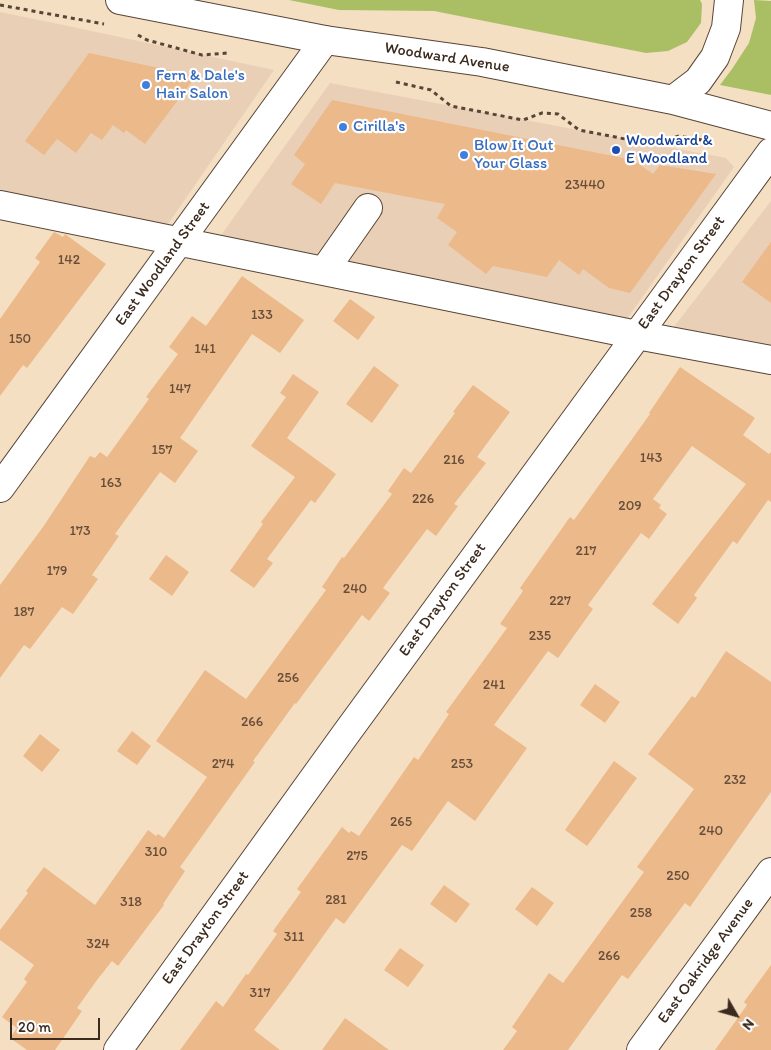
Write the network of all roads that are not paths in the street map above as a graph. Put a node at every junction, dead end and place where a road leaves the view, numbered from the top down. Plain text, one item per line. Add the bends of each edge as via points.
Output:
1 (120, 0) edge
2 (729, 0) edge
3 (325, 40) junction
4 (673, 100) junction
5 (771, 126) edge
6 (771, 152) edge
7 (0, 205) edge
8 (368, 208) dead end
9 (179, 241) junction
10 (324, 271) junction
11 (637, 335) junction
12 (771, 360) edge
13 (0, 488) edge
14 (771, 872) edge
15 (118, 1050) edge
16 (641, 1050) edge

1 - 3 street, Woodward Avenue
2 - 4 street via 726,28 715,56 698,81
3 - 4 street, Woodward Avenue via 482,62
3 - 9 street, East Woodland Street
4 - 5 street, Woodward Avenue
6 - 11 street, East Drayton Street
7 - 9 street
8 - 10 street
9 - 10 street
9 - 13 street, East Woodland Street
10 - 11 street
11 - 12 street
11 - 15 street, East Drayton Street
14 - 16 street, East Oakridge Avenue

